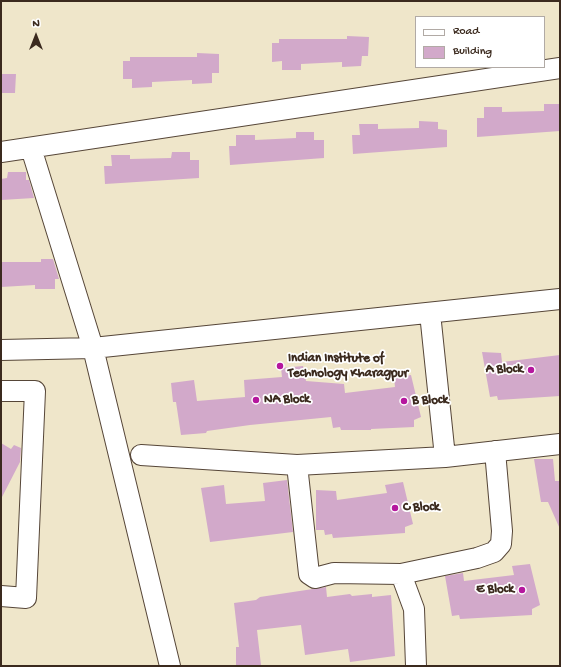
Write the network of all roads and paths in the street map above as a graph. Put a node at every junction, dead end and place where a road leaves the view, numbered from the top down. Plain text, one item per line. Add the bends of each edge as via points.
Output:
1 (560, 68) edge
2 (31, 148) junction
3 (1, 152) edge
4 (560, 299) edge
5 (430, 313) junction
6 (93, 348) junction
7 (1, 350) edge
8 (1, 391) edge
9 (560, 444) edge
10 (495, 451) junction
11 (141, 455) dead end
12 (446, 457) junction
13 (297, 465) junction
14 (401, 574) junction
15 (1, 596) edge
16 (170, 666) edge
17 (416, 666) edge

1 - 2 street
2 - 3 street
2 - 6 street
4 - 5 street
5 - 6 street
5 - 12 street
6 - 7 street
6 - 16 street
8 - 15 street via 35,391 26,598
9 - 10 street
10 - 12 street
10 - 14 street via 501,544 494,552 477,558
11 - 13 street
12 - 13 street
13 - 14 street via 309,574 315,578 334,573
14 - 17 street via 414,608

